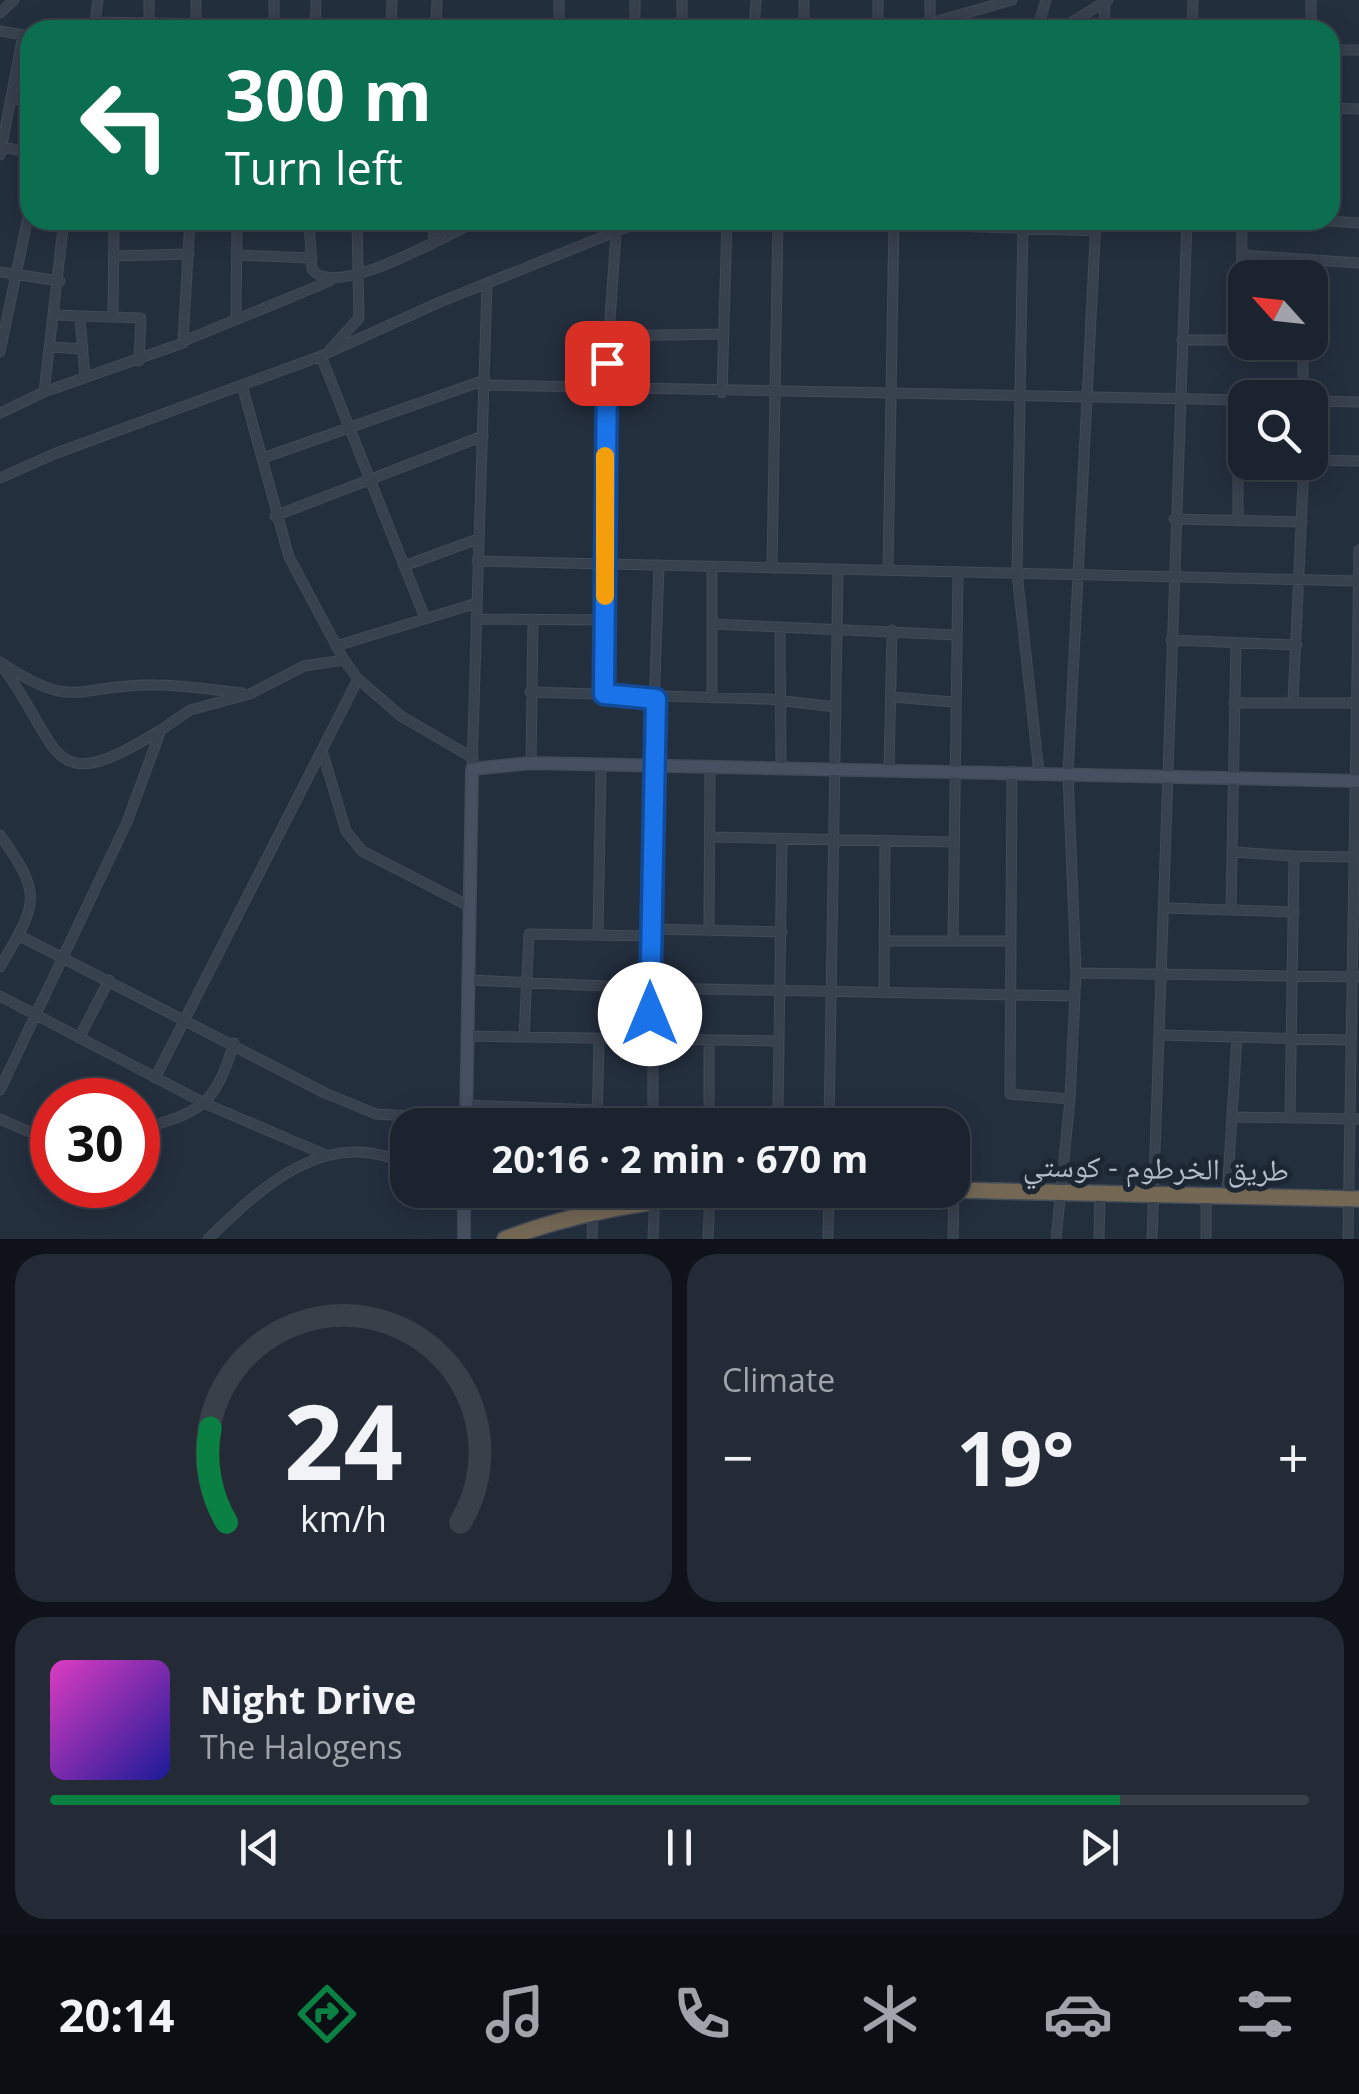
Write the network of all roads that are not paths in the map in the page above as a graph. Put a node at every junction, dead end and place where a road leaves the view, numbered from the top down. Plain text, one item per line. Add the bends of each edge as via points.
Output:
1 (14, 0) edge
2 (1012, 0) edge
3 (1106, 0) edge
4 (988, 4) edge
5 (0, 14) edge
6 (939, 20) edge
7 (1075, 20) edge
8 (20, 63) edge
9 (11, 98) junction
10 (20, 100) edge
11 (1, 150) edge
12 (25, 230) edge
13 (63, 230) edge
14 (114, 230) edge
15 (190, 230) edge
16 (237, 230) edge
17 (310, 230) edge
18 (357, 230) edge
19 (434, 230) edge
20 (455, 230) edge
21 (624, 230) edge
22 (727, 230) edge
23 (778, 230) edge
24 (894, 230) edge
25 (1023, 230) edge
26 (1096, 230) edge
27 (1187, 230) edge
28 (1242, 230) edge
29 (616, 234) junction
30 (434, 239) junction
31 (189, 254) junction
32 (236, 255) junction
33 (1242, 255) junction
34 (114, 256) junction
35 (312, 258) junction
36 (1304, 259) joint
37 (1242, 260) edge
38 (1359, 263) edge
39 (0, 272) edge
40 (14, 276) junction
41 (356, 278) junction
42 (332, 280) junction
43 (60, 281) junction
44 (487, 284) junction
45 (56, 315) junction
46 (113, 317) junction
47 (80, 318) junction
48 (236, 319) junction
49 (724, 334) junction
50 (2, 335) edge
51 (609, 336) junction
52 (184, 340) junction
53 (1182, 340) junction
54 (1228, 340) edge
55 (51, 347) junction
56 (82, 349) junction
57 (0, 352) edge
58 (325, 355) junction
59 (139, 361) junction
60 (85, 378) junction
61 (485, 383) junction
62 (242, 385) junction
63 (605, 390) junction
64 (44, 392) junction
65 (722, 393) junction
66 (772, 394) junction
67 (892, 396) junction
68 (1022, 398) junction
69 (1086, 398) junction
70 (1179, 399) junction
71 (1228, 400) edge
72 (1328, 402) edge
73 (1359, 402) edge
74 (0, 414) edge
75 (348, 429) junction
76 (483, 436) junction
77 (263, 458) junction
78 (1328, 461) edge
79 (1359, 461) edge
80 (0, 478) edge
81 (369, 480) junction
82 (1240, 480) edge
83 (1305, 480) edge
84 (275, 516) junction
85 (1174, 519) junction
86 (1238, 521) junction
87 (1302, 522) junction
88 (478, 539) junction
89 (1359, 550) edge
90 (477, 562) junction
91 (604, 564) junction
92 (404, 566) junction
93 (659, 566) junction
94 (712, 566) junction
95 (772, 568) junction
96 (838, 569) junction
97 (888, 570) junction
98 (958, 572) junction
99 (1018, 573) junction
100 (1079, 575) junction
101 (1172, 577) junction
102 (1301, 580) junction
103 (1359, 581) edge
104 (476, 604) junction
105 (425, 618) junction
106 (476, 620) junction
107 (533, 620) junction
108 (604, 620) junction
109 (712, 624) junction
110 (780, 628) junction
111 (892, 630) junction
112 (838, 631) junction
113 (956, 634) junction
114 (1170, 640) junction
115 (1236, 644) junction
116 (1297, 645) junction
117 (336, 646) junction
118 (344, 660) junction
119 (0, 662) edge
120 (358, 679) junction
121 (530, 692) junction
122 (250, 694) junction
123 (604, 694) junction
124 (892, 697) junction
125 (712, 698) junction
126 (656, 699) junction
127 (1293, 701) junction
128 (780, 702) junction
129 (954, 702) junction
130 (1234, 702) junction
131 (1358, 702) edge
132 (836, 708) junction
133 (161, 730) junction
134 (323, 752) junction
135 (531, 762) junction
136 (472, 764) junction
137 (652, 765) junction
138 (601, 766) junction
139 (710, 766) junction
140 (781, 768) junction
141 (836, 768) junction
142 (889, 771) junction
143 (954, 771) junction
144 (1012, 772) junction
145 (1039, 772) junction
146 (1068, 774) junction
147 (1165, 774) junction
148 (1232, 776) junction
149 (1357, 781) edge
150 (0, 834) edge
151 (710, 837) junction
152 (782, 840) junction
153 (836, 842) junction
154 (952, 842) junction
155 (885, 844) junction
156 (1233, 852) junction
157 (1294, 856) junction
158 (1352, 857) junction
159 (469, 906) junction
160 (1166, 908) junction
161 (1231, 910) junction
162 (1294, 912) junction
163 (1355, 919) edge
164 (709, 931) junction
165 (782, 932) junction
166 (598, 933) junction
167 (650, 933) junction
168 (18, 935) junction
169 (952, 940) junction
170 (885, 941) junction
171 (1011, 942) junction
172 (64, 958) junction
173 (0, 966) edge
174 (1076, 973) junction
175 (1163, 973) junction
176 (1292, 976) junction
177 (1354, 977) edge
178 (108, 980) junction
179 (468, 980) junction
180 (525, 982) junction
181 (650, 988) junction
182 (781, 990) junction
183 (833, 991) junction
184 (884, 992) junction
185 (1011, 994) junction
186 (0, 996) edge
187 (1075, 996) junction
188 (38, 1016) junction
189 (183, 1018) junction
190 (1160, 1035) junction
191 (467, 1036) junction
192 (524, 1037) junction
193 (1237, 1037) junction
194 (79, 1038) junction
195 (1291, 1038) junction
196 (599, 1040) junction
197 (650, 1040) junction
198 (709, 1040) junction
199 (1350, 1040) junction
200 (779, 1041) junction
201 (234, 1043) junction
202 (156, 1078) joint
203 (160, 1080) edge
204 (0, 1090) edge
205 (1070, 1099) junction
206 (206, 1104) junction
207 (466, 1108) edge
208 (597, 1108) edge
209 (652, 1108) edge
210 (710, 1108) edge
211 (780, 1108) edge
212 (829, 1108) edge
213 (390, 1114) edge
214 (1232, 1117) junction
215 (1290, 1118) junction
216 (1354, 1118) edge
217 (0, 1119) edge
218 (160, 1124) edge
219 (30, 1132) edge
220 (326, 1154) junction
221 (390, 1158) edge
222 (970, 1191) edge
223 (1100, 1193) junction
224 (1060, 1194) junction
225 (1156, 1194) junction
226 (1206, 1196) junction
227 (1227, 1196) junction
228 (1355, 1199) edge
229 (461, 1208) edge
230 (594, 1208) edge
231 (610, 1208) edge
232 (655, 1208) edge
233 (709, 1208) edge
234 (828, 1208) edge
235 (953, 1208) edge
236 (594, 1212) junction
237 (510, 1238) edge
238 (208, 1239) edge
239 (464, 1239) edge
240 (592, 1239) edge
241 (653, 1239) edge
242 (708, 1239) edge
243 (828, 1239) edge
244 (953, 1239) edge
245 (1056, 1239) edge
246 (1099, 1239) edge
247 (1152, 1239) edge
248 (1206, 1239) edge
249 (1348, 1239) edge

1 - 5 street
2 - 4 street
3 - 7 street
4 - 6 street
8 - 9 street
9 - 10 street
9 - 11 street
12 - 40 street
13 - 43 street
14 - 34 street
15 - 31 street
16 - 32 street
17 - 35 street
18 - 41 street
19 - 30 street
20 - 30 street
21 - 29 street
22 - 49 street
23 - 66 street
24 - 67 street
25 - 68 street
26 - 69 street
27 - 53 street
28 - 33 street
29 - 44 street
29 - 51 street
30 - 41 street
31 - 34 street
31 - 52 street
32 - 35 street
32 - 48 street
33 - 36 street
33 - 37 street
34 - 46 street
35 - 42 street via 315,275
36 - 38 street
39 - 40 street
40 - 43 street
40 - 50 street
41 - 42 street
41 - 58 street via 359,318
42 - 48 street
43 - 45 street
44 - 58 street
44 - 61 street
45 - 47 street
45 - 55 street
46 - 47 street
46 - 59 street via 141,318
47 - 56 street
48 - 52 street
49 - 51 street
49 - 65 street
50 - 57 street
51 - 63 street
52 - 59 street
53 - 54 street
53 - 70 street
55 - 56 street
55 - 64 street
56 - 60 street
58 - 62 street
58 - 75 street
59 - 60 street
60 - 64 street
61 - 63 street
61 - 75 street
61 - 76 street
62 - 77 street
62 - 80 street
63 - 65 street
63 - 91 street
64 - 74 street
65 - 66 street
66 - 67 street
66 - 95 street
67 - 68 street
67 - 97 street
68 - 69 street
68 - 99 street
69 - 70 street
69 - 100 street
70 - 71 street
70 - 85 street
72 - 73 street
75 - 77 street
75 - 81 street
76 - 81 street
76 - 88 street
77 - 84 street
78 - 79 street
81 - 84 street
81 - 92 street
82 - 86 street
83 - 87 street
84 - 117 street
85 - 86 street
85 - 101 street
86 - 87 street
87 - 102 street
88 - 90 street
88 - 92 street
89 - 103 street
90 - 91 street
90 - 104 street
91 - 93 street
91 - 108 street
92 - 105 street
93 - 94 street
93 - 126 street
94 - 95 street
94 - 109 street
95 - 96 street
96 - 97 street
96 - 112 street
97 - 98 street
98 - 99 street
98 - 113 street
99 - 100 street
99 - 145 street
100 - 101 street
100 - 146 street
101 - 102 street
101 - 114 street
102 - 103 street
102 - 116 street
103 - 131 street
104 - 105 street
104 - 106 street
105 - 117 street
106 - 107 street
106 - 136 street
107 - 108 street
107 - 121 street
108 - 123 street
109 - 110 street
109 - 125 street
110 - 112 street
110 - 128 street
111 - 112 street
111 - 113 street
111 - 124 street
112 - 132 street
113 - 129 street
114 - 115 street
114 - 147 street
115 - 116 street
115 - 130 street
116 - 127 street
117 - 118 street
118 - 120 street
118 - 122 street via 304,666
119 - 122 street via 54,693 155,684
119 - 133 street via 64,761 93,764
120 - 134 street
120 - 136 street
121 - 123 street
121 - 135 street
122 - 133 street via 190,710
123 - 126 street
124 - 129 street
124 - 142 street
125 - 126 street
125 - 128 street
126 - 137 street
127 - 130 street
127 - 131 street
128 - 132 street
128 - 140 street
129 - 143 street
130 - 148 street
131 - 149 street
132 - 141 street
133 - 172 street
134 - 159 street via 346,831 362,852
134 - 189 street
135 - 136 street
135 - 138 street
136 - 159 street
137 - 138 street
137 - 139 street
137 - 167 street
138 - 166 street
139 - 140 street
139 - 151 street
140 - 141 street
141 - 142 street
141 - 153 street
142 - 143 street
143 - 144 street
143 - 154 street
144 - 145 street
144 - 171 street
145 - 146 street
146 - 147 street
146 - 174 street
147 - 148 street
147 - 160 street
148 - 149 street
148 - 156 street
149 - 158 street
150 - 168 street via 28,875 32,893
151 - 152 street
151 - 164 street
152 - 153 street
152 - 165 street
153 - 155 street
153 - 183 street
154 - 155 street
154 - 169 street
155 - 170 street
156 - 157 street
156 - 161 street
157 - 158 street
157 - 162 street
158 - 163 street
159 - 179 street
160 - 161 street
160 - 175 street
161 - 162 street
162 - 176 street
163 - 177 street
164 - 165 street
164 - 167 street
165 - 182 street
166 - 167 street
166 - 180 street via 529,934
167 - 181 street
168 - 172 street
168 - 173 street
169 - 170 street
169 - 171 street
170 - 184 street
171 - 185 street
172 - 178 street
172 - 188 street
174 - 175 street
174 - 187 street
175 - 176 street
175 - 190 street
176 - 177 street
176 - 195 street
177 - 199 street
178 - 189 street
178 - 194 street
179 - 180 street
179 - 191 street
180 - 181 street
180 - 192 street
181 - 182 street
181 - 197 street
182 - 183 street
182 - 200 street
183 - 184 street
183 - 212 street
184 - 185 street
185 - 187 street
185 - 205 street via 1010,1094
186 - 188 street
187 - 205 street
188 - 194 street
188 - 204 street
189 - 201 street
189 - 202 street
190 - 193 street
190 - 225 street
191 - 192 street
191 - 207 street
192 - 196 street
193 - 195 street
193 - 214 street
194 - 202 street
195 - 199 street
195 - 215 street
196 - 197 street
196 - 208 street
197 - 198 street
197 - 209 street
198 - 200 street
198 - 210 street
199 - 216 street
200 - 211 street
201 - 206 street
201 - 213 street via 325,1093
203 - 206 street
205 - 224 street
206 - 218 street
206 - 220 street
214 - 215 street
214 - 227 street
215 - 216 street
216 - 228 street
217 - 219 street
220 - 221 street
220 - 238 street via 288,1168
222 - 224 highway, طريق الخرطوم - كوستي
223 - 224 highway, طريق الخرطوم - كوستي
223 - 225 highway, طريق الخرطوم - كوستي
223 - 246 street
224 - 245 street
225 - 226 highway, طريق الخرطوم - كوستي
225 - 247 street
226 - 227 highway, طريق الخرطوم - كوستي
226 - 248 street
227 - 228 highway, طريق الخرطوم - كوستي
228 - 249 street
229 - 239 street
230 - 236 street
231 - 236 highway
232 - 241 street
233 - 242 street
234 - 243 street
235 - 244 street
236 - 237 highway
236 - 240 street

